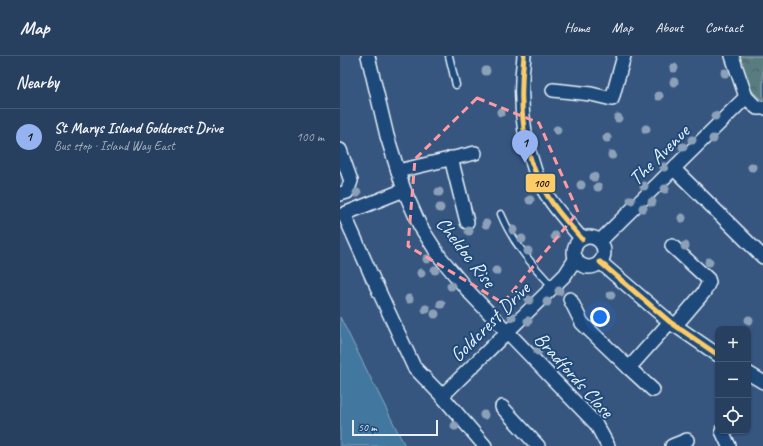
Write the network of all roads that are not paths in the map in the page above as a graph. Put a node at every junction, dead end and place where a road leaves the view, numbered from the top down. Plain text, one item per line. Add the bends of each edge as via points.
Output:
1 (368, 56) edge
2 (448, 56) edge
3 (524, 56) edge
4 (624, 56) edge
5 (732, 56) edge
6 (456, 84) dead end
7 (553, 90) dead end
8 (746, 97) junction
9 (763, 108) edge
10 (340, 150) edge
11 (475, 153) dead end
12 (451, 158) junction
13 (674, 168) junction
14 (398, 171) junction
15 (404, 190) junction
16 (340, 194) edge
17 (342, 208) edge
18 (501, 214) dead end
19 (467, 222) dead end
20 (582, 239) junction
21 (600, 241) junction
22 (672, 246) dead end
23 (763, 258) edge
24 (580, 262) junction
25 (600, 262) junction
26 (553, 287) junction
27 (570, 299) dead end
28 (672, 324) junction
29 (508, 332) junction
30 (715, 353) edge
31 (629, 368) junction
32 (652, 390) dead end
33 (442, 396) junction
34 (502, 408) dead end
35 (723, 434) edge
36 (687, 440) dead end
37 (485, 446) edge
38 (538, 446) edge
39 (608, 446) edge
40 (672, 446) edge
41 (729, 446) edge

1 - 14 street, Cheldoc Rise
2 - 6 lane
3 - 20 street via 521,82 523,126 535,172 554,204
4 - 7 street via 612,99
5 - 8 street
8 - 9 street via 757,108
8 - 13 street, The Avenue
10 - 16 street via 351,181 347,192
11 - 12 street
12 - 14 street
12 - 19 street
13 - 21 street, The Avenue
13 - 23 street
14 - 15 street, Cheldoc Rise
15 - 17 street
15 - 29 street, Cheldoc Rise via 420,226 440,257
17 - 33 street via 414,367
18 - 26 lane via 508,231 527,260
20 - 21 street via 592,237
20 - 24 street via 576,245
21 - 25 street via 604,250
22 - 28 street via 709,282 704,292
24 - 25 street via 592,267
24 - 26 street, Goldcrest Drive
25 - 28 street
26 - 29 street, Goldcrest Drive
27 - 31 street via 582,323
28 - 30 street
28 - 31 street
29 - 33 street, Goldcrest Drive
29 - 39 street, Bradfords Close via 596,424
31 - 32 street
33 - 37 street
34 - 38 street
35 - 41 street
36 - 40 street

